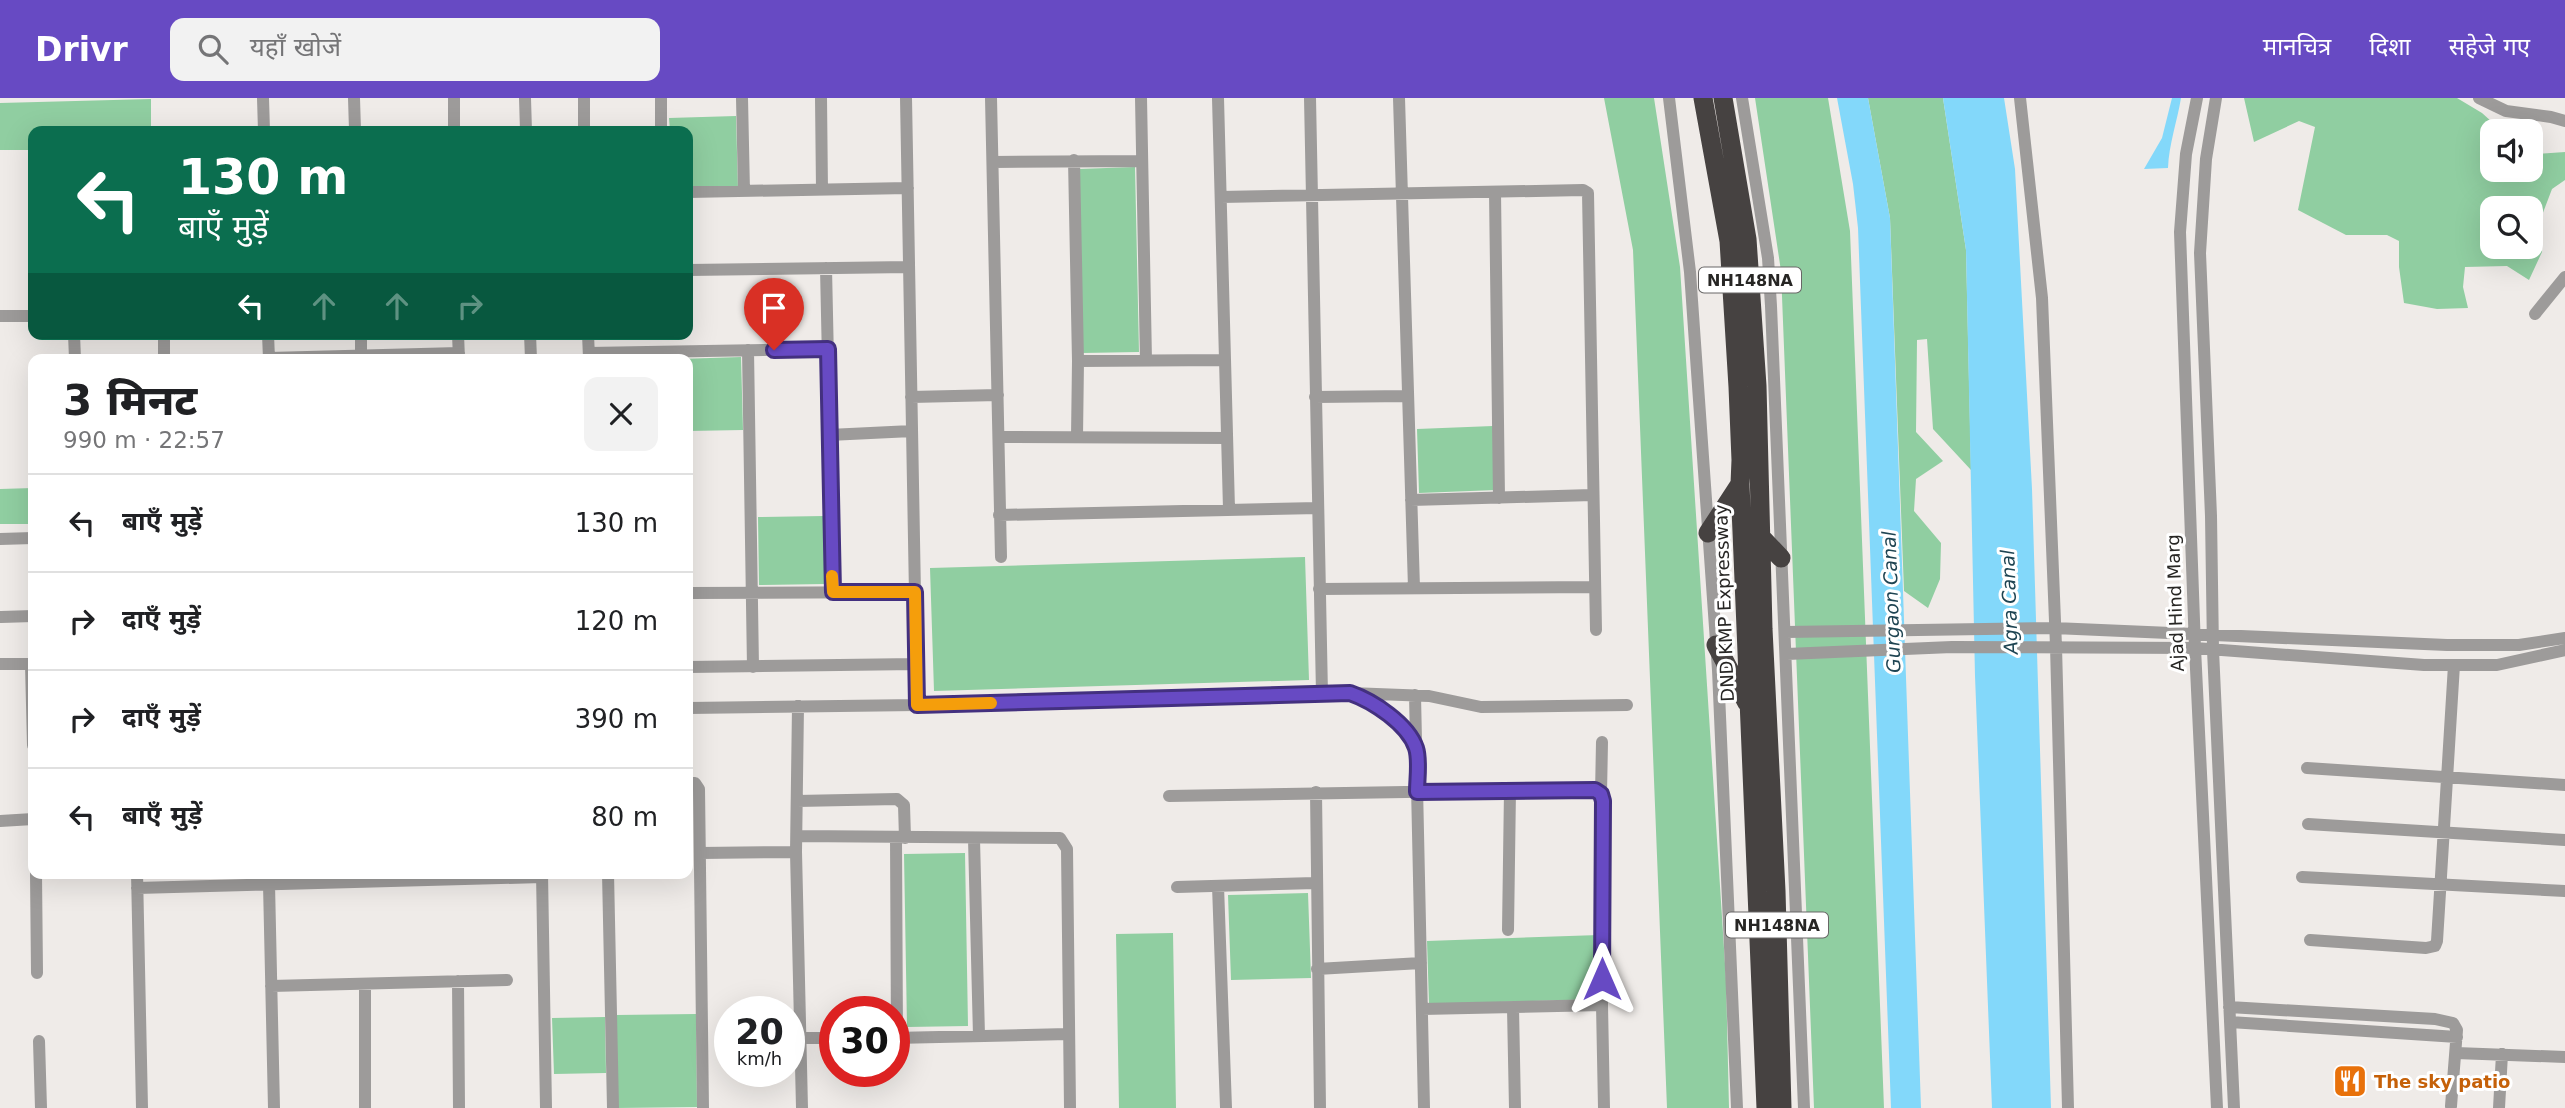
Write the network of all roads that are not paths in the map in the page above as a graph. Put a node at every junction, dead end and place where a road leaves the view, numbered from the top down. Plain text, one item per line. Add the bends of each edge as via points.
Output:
1 (263, 98) edge
2 (354, 98) edge
3 (453, 98) edge
4 (525, 98) edge
5 (584, 98) edge
6 (661, 98) edge
7 (741, 98) edge
8 (821, 98) edge
9 (906, 98) edge
10 (991, 98) edge
11 (1141, 98) edge
12 (1218, 98) edge
13 (1310, 98) edge
14 (1399, 98) edge
15 (1669, 98) edge
16 (1703, 98) edge
17 (1723, 98) edge
18 (1742, 98) edge
19 (2020, 98) edge
20 (2197, 98) edge
21 (2216, 98) edge
22 (2479, 98) edge
23 (2565, 121) edge
24 (264, 126) edge
25 (355, 126) edge
26 (454, 126) edge
27 (526, 126) edge
28 (584, 126) edge
29 (661, 126) edge
30 (1074, 160) junction
31 (1142, 161) junction
32 (993, 162) junction
33 (908, 188) junction
34 (822, 190) junction
35 (693, 191) edge
36 (744, 191) junction
37 (1495, 192) junction
38 (1402, 193) junction
39 (1311, 195) junction
40 (1221, 197) junction
41 (909, 267) junction
42 (826, 268) junction
43 (693, 270) edge
44 (2565, 277) edge
45 (2535, 314) dead end
46 (28, 316) edge
47 (0, 317) edge
48 (828, 349) junction
49 (748, 350) junction
50 (684, 354) edge
51 (1225, 360) junction
52 (1078, 361) junction
53 (1146, 361) junction
54 (998, 395) junction
55 (1408, 396) junction
56 (911, 397) junction
57 (1315, 397) junction
58 (912, 431) junction
59 (829, 435) junction
60 (1077, 437) junction
61 (999, 438) junction
62 (1227, 438) junction
63 (1740, 484) junction
64 (1591, 495) junction
65 (1499, 498) junction
66 (1411, 500) junction
67 (1318, 508) junction
68 (1229, 509) junction
69 (999, 515) junction
70 (1708, 533) junction
71 (28, 538) edge
72 (1762, 538) junction
73 (0, 539) edge
74 (1001, 557) dead end
75 (1781, 558) junction
76 (1594, 587) junction
77 (1414, 588) junction
78 (1320, 589) junction
79 (833, 592) junction
80 (915, 592) junction
81 (693, 593) edge
82 (752, 593) junction
83 (28, 616) edge
84 (1, 617) edge
85 (1954, 628) junction
86 (2049, 628) junction
87 (1596, 630) dead end
88 (1786, 632) junction
89 (2213, 636) junction
90 (2565, 638) edge
91 (2194, 641) junction
92 (1716, 645) junction
93 (2050, 646) junction
94 (1952, 647) junction
95 (2213, 650) junction
96 (2565, 650) edge
97 (1787, 654) junction
98 (0, 664) edge
99 (28, 664) edge
100 (916, 664) junction
101 (2454, 664) junction
102 (693, 667) edge
103 (753, 667) junction
104 (1350, 693) junction
105 (1322, 694) junction
106 (1415, 695) junction
107 (917, 705) junction
108 (1627, 705) dead end
109 (798, 706) junction
110 (1749, 707) junction
111 (693, 708) edge
112 (1602, 742) dead end
113 (1416, 748) junction
114 (2306, 768) dead end
115 (2447, 778) junction
116 (693, 783) edge
117 (2565, 785) edge
118 (1510, 790) junction
119 (1316, 792) junction
120 (1417, 792) junction
121 (1601, 794) junction
122 (1169, 796) dead end
123 (797, 802) junction
124 (28, 819) edge
125 (0, 821) edge
126 (2308, 824) dead end
127 (2444, 832) junction
128 (797, 836) junction
129 (901, 838) junction
130 (974, 839) junction
131 (2565, 840) edge
132 (796, 852) junction
133 (700, 853) junction
134 (2302, 877) dead end
135 (36, 879) edge
136 (137, 879) edge
137 (343, 879) edge
138 (542, 879) edge
139 (608, 879) edge
140 (269, 884) junction
141 (1315, 884) junction
142 (2441, 885) junction
143 (1218, 886) junction
144 (1177, 887) dead end
145 (137, 888) junction
146 (2565, 891) edge
147 (1508, 930) dead end
148 (2310, 940) dead end
149 (1420, 963) junction
150 (1317, 969) junction
151 (37, 973) dead end
152 (507, 980) dead end
153 (458, 981) junction
154 (365, 984) junction
155 (271, 986) junction
156 (799, 996) edge
157 (897, 996) edge
158 (1602, 1005) junction
159 (2229, 1007) junction
160 (1513, 1008) junction
161 (1422, 1009) junction
162 (2230, 1021) junction
163 (1068, 1034) junction
164 (979, 1036) junction
165 (2457, 1037) junction
166 (910, 1038) edge
167 (39, 1041) dead end
168 (2456, 1053) junction
169 (2502, 1054) junction
170 (2565, 1057) edge
171 (801, 1087) edge
172 (2451, 1106) dead end
173 (41, 1108) edge
174 (142, 1108) edge
175 (274, 1108) edge
176 (365, 1108) edge
177 (459, 1108) edge
178 (546, 1108) edge
179 (613, 1108) edge
180 (703, 1108) edge
181 (802, 1108) edge
182 (1070, 1108) edge
183 (1226, 1108) edge
184 (1320, 1108) edge
185 (1424, 1108) edge
186 (1515, 1108) edge
187 (1604, 1108) edge
188 (1737, 1108) edge
189 (1766, 1108) edge
190 (1782, 1108) edge
191 (1804, 1108) edge
192 (2068, 1108) edge
193 (2217, 1108) edge
194 (2234, 1108) edge
195 (2499, 1108) edge

1 - 24 street
2 - 25 street
3 - 26 street
4 - 27 street
5 - 28 street
6 - 29 street
7 - 36 street
8 - 34 street
9 - 33 street
10 - 32 street
11 - 31 street
12 - 40 street
13 - 39 street
14 - 38 street
15 - 70 street via 1690,272
16 - 63 highway, DND KMP Expressway / NH148NA via 1729,241
17 - 72 highway, NH148NA via 1747,239
18 - 75 street via 1768,258
19 - 86 street via 2042,298
20 - 91 street, Ajad Hind Marg via 2186,154 2180,232
21 - 89 street via 2200,225
22 - 23 street via 2506,111
30 - 31 street
30 - 32 street
30 - 52 street
31 - 53 street
32 - 54 street
33 - 34 street
33 - 41 street
34 - 36 street
35 - 36 street
37 - 38 street
37 - 64 street via 1588,193
37 - 65 street
38 - 39 street
38 - 55 street
39 - 40 street
39 - 57 street
40 - 51 street
41 - 42 street
41 - 56 street
42 - 43 street
42 - 48 street
44 - 45 street
46 - 47 street
48 - 49 street
48 - 59 street
49 - 50 street
49 - 82 street
51 - 53 street
51 - 62 street
52 - 53 street
52 - 60 street
54 - 56 street
54 - 61 street
55 - 57 street
55 - 66 street
56 - 58 street
57 - 67 street
58 - 59 street
58 - 80 street
59 - 79 street
60 - 61 street
60 - 62 street
61 - 69 street
62 - 68 street
63 - 70 highway
63 - 110 highway, DND KMP Expressway / NH148NA
64 - 65 street
64 - 76 street
65 - 66 street
66 - 77 street
67 - 68 street
67 - 78 street
68 - 69 street
69 - 74 street
70 - 92 street
71 - 73 street
72 - 75 highway
72 - 190 highway, NH148NA
75 - 88 street
76 - 77 street
76 - 87 street
77 - 78 street
78 - 105 street
79 - 80 street
79 - 82 street
80 - 100 street
81 - 82 street
82 - 103 street
83 - 84 street
85 - 86 street
85 - 88 street
85 - 94 street
86 - 91 street
86 - 93 street
88 - 97 street
89 - 90 street via 2447,645 2519,645
89 - 91 street
89 - 95 street
91 - 93 street
91 - 95 street
91 - 193 street, Ajad Hind Marg
92 - 110 highway
92 - 188 street
93 - 94 street
93 - 192 street
94 - 97 street
95 - 101 street
95 - 159 street
96 - 101 street via 2497,665
97 - 191 street
98 - 99 street
100 - 103 street
100 - 107 street
101 - 115 street
102 - 103 street
104 - 105 street
104 - 106 street
104 - 113 street via 1382,709
105 - 107 street
106 - 108 street via 1481,707
106 - 113 street
107 - 109 street
109 - 111 street
109 - 123 street
110 - 189 highway, DND KMP Expressway / NH148NA
112 - 121 street
113 - 120 street
114 - 115 street
115 - 117 street
115 - 127 street
116 - 133 street via 699,789
118 - 120 street
118 - 121 street via 1588,789
118 - 147 street
119 - 120 street
119 - 122 street
119 - 141 street
120 - 149 street
121 - 158 street
123 - 128 street
123 - 129 street via 897,799 904,805
124 - 125 street
126 - 127 street
127 - 131 street
127 - 142 street
128 - 129 street
128 - 132 street
129 - 130 street
129 - 157 street
130 - 163 street via 1060,838 1065,843
130 - 164 street
132 - 133 street
132 - 156 street
133 - 180 street
134 - 142 street
135 - 151 street
136 - 145 street
137 - 140 street
138 - 178 street
139 - 179 street
140 - 145 street
140 - 155 street
141 - 143 street
141 - 150 street
142 - 146 street
142 - 148 street via 2437,941 2431,948
143 - 144 street
143 - 183 street
145 - 174 street
149 - 150 street
149 - 161 street
150 - 184 street
152 - 153 street
153 - 154 street
153 - 177 street
154 - 155 street
154 - 176 street
155 - 175 street
158 - 160 street
158 - 187 street
159 - 162 street
159 - 165 street via 2446,1020 2453,1023
160 - 161 street
160 - 186 street
161 - 185 street
162 - 165 street
162 - 194 street
163 - 164 street
163 - 182 street
164 - 166 street
165 - 168 street
167 - 173 street
168 - 169 street
168 - 172 street
169 - 170 street
169 - 195 street
171 - 181 street

